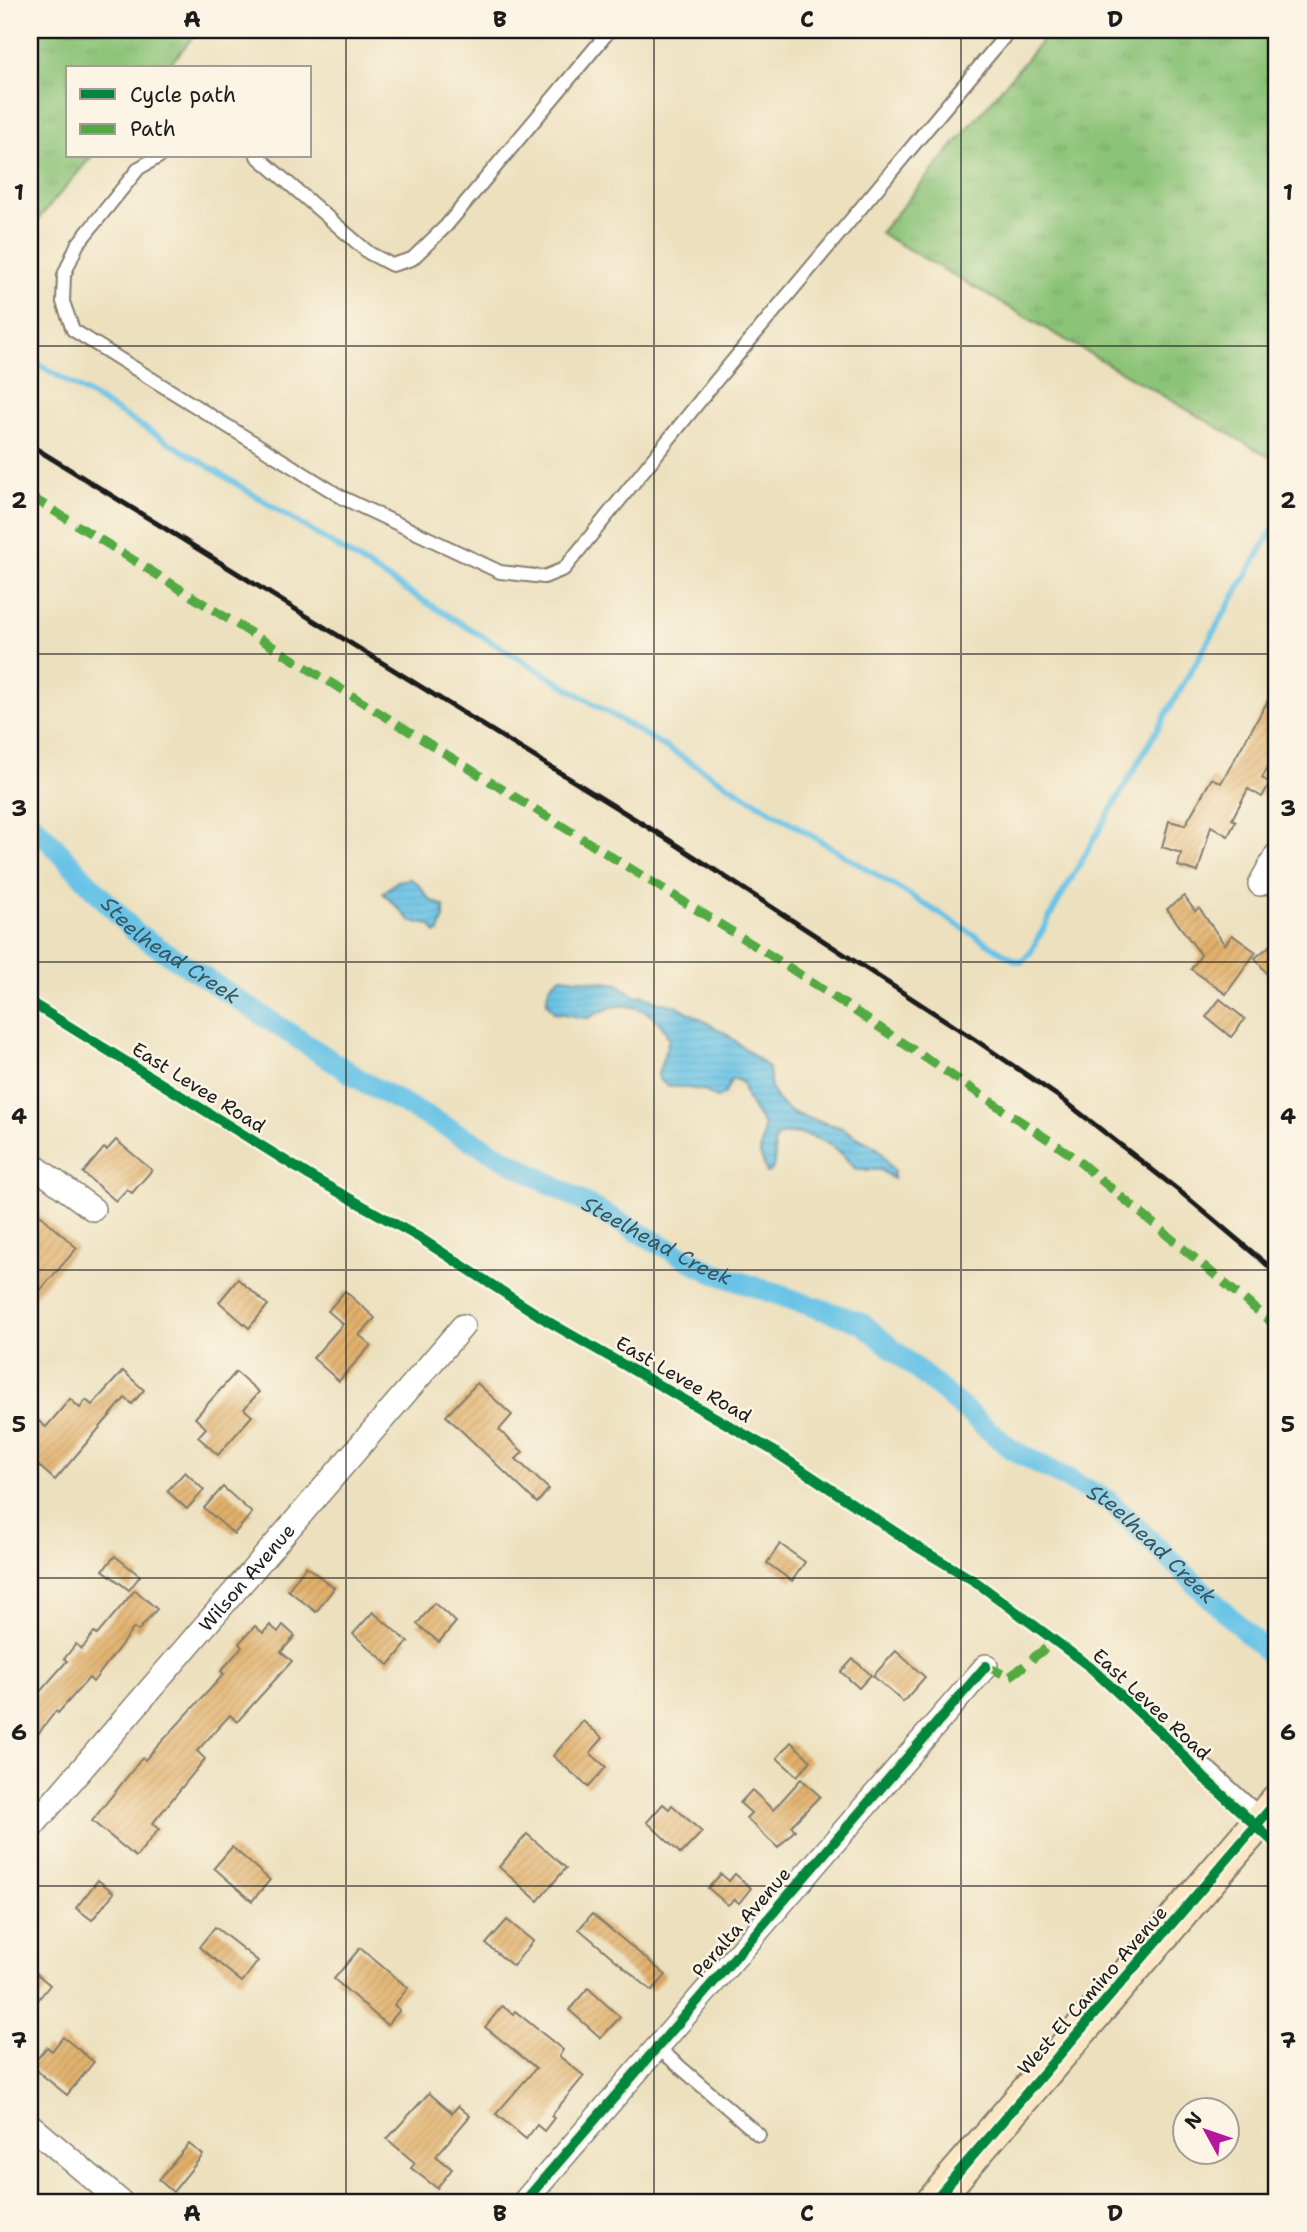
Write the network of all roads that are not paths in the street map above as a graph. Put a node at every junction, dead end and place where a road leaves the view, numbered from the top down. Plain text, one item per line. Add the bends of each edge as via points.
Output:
1 (610, 30) edge
2 (1010, 30) edge
3 (157, 158) edge
4 (259, 158) edge
5 (1277, 854) edge
6 (1261, 884) dead end
7 (30, 1163) edge
8 (93, 1209) dead end
9 (463, 1326) dead end
10 (986, 1666) dead end
11 (1170, 1741) dead end
12 (1273, 1816) edge
13 (30, 1829) edge
14 (657, 2047) junction
15 (30, 2125) edge
16 (759, 2135) dead end
17 (121, 2202) edge
18 (524, 2202) edge
19 (933, 2202) edge

1 - 4 lane via 446,226 412,259 393,265 369,253
2 - 3 lane via 564,569 544,577 500,572 343,498 73,330 63,302 64,275 77,245 139,169
5 - 6 street
7 - 8 street
9 - 13 street, Wilson Avenue
10 - 14 street, Peralta Avenue
11 - 12 lane
12 - 19 main road, West El Camino Avenue
14 - 16 lane
14 - 18 street, Peralta Avenue
15 - 17 street

